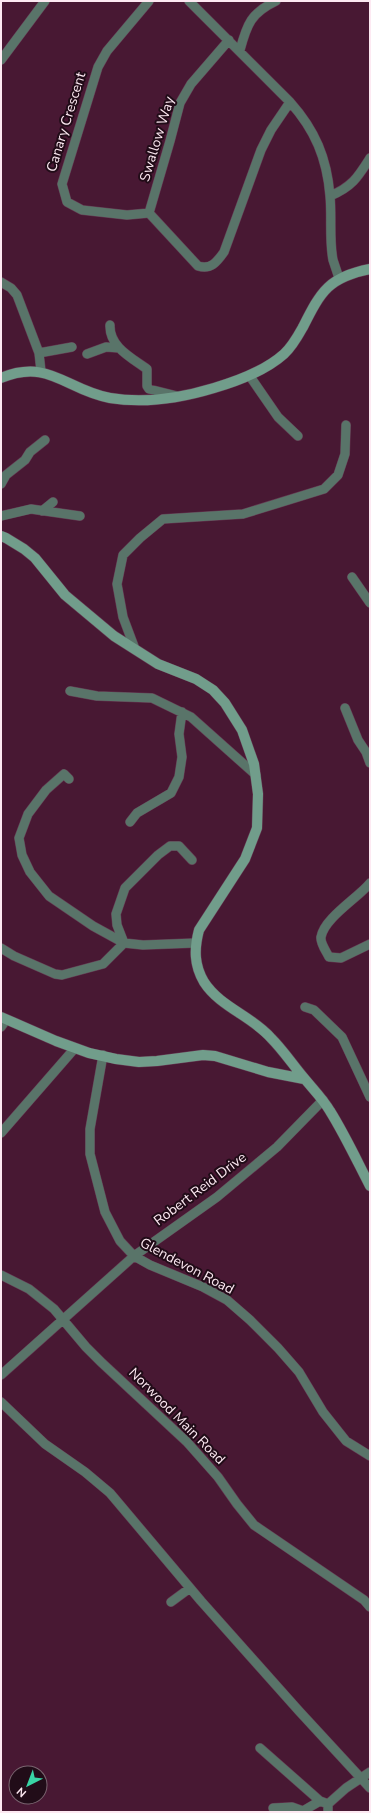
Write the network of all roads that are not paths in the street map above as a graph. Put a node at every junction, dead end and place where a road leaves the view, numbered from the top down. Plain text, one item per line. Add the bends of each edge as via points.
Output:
1 (45, 1) edge
2 (149, 1) edge
3 (189, 1) edge
4 (276, 1) edge
5 (229, 40) junction
6 (240, 50) junction
7 (1, 60) edge
8 (290, 102) junction
9 (370, 158) edge
10 (330, 196) junction
11 (149, 213) junction
12 (370, 269) edge
13 (339, 278) junction
14 (1, 282) edge
15 (110, 325) dead end
16 (72, 347) dead end
17 (119, 348) junction
18 (39, 353) junction
19 (87, 354) dead end
20 (41, 371) junction
21 (249, 375) junction
22 (1, 378) edge
23 (178, 397) junction
24 (346, 425) dead end
25 (298, 436) dead end
26 (45, 440) dead end
27 (1, 484) edge
28 (53, 502) dead end
29 (42, 511) junction
30 (1, 516) edge
31 (80, 516) dead end
32 (1, 536) edge
33 (352, 577) dead end
34 (370, 603) edge
35 (135, 648) junction
36 (70, 691) dead end
37 (345, 708) dead end
38 (182, 712) junction
39 (370, 763) edge
40 (256, 775) junction
41 (69, 779) dead end
42 (130, 822) dead end
43 (192, 860) dead end
44 (370, 883) edge
45 (124, 943) junction
46 (195, 943) junction
47 (370, 944) edge
48 (1, 948) edge
49 (305, 1007) dead end
50 (3, 1021) edge
51 (75, 1048) junction
52 (103, 1055) junction
53 (304, 1079) junction
54 (370, 1096) edge
55 (323, 1100) junction
56 (1, 1133) edge
57 (370, 1186) edge
58 (134, 1256) junction
59 (1, 1275) edge
60 (62, 1320) junction
61 (1, 1376) edge
62 (1, 1402) edge
63 (370, 1456) edge
64 (190, 1588) junction
65 (170, 1602) dead end
66 (370, 1606) edge
67 (260, 1748) dead end
68 (370, 1772) edge
69 (362, 1779) junction
70 (370, 1788) edge
71 (325, 1806) edge
72 (273, 1808) dead end

1 - 7 street
2 - 11 street, Canary Crescent via 107,51 98,67 62,184 68,202 82,210 127,215
3 - 5 street
4 - 6 street via 259,10 250,20
5 - 6 street
5 - 11 street, Swallow Way via 191,84 180,103
6 - 8 street
8 - 10 street via 301,114 321,149
8 - 11 street via 261,150 224,252 214,265 205,268 198,266
9 - 10 street via 354,182 343,191
10 - 13 street via 333,260
12 - 13 street
13 - 21 street via 327,287 312,308 300,333 285,354
14 - 18 street via 17,295
15 - 17 street via 110,335
16 - 18 street
17 - 19 street via 106,347
17 - 23 street via 147,369 149,389
18 - 20 street
20 - 22 street via 12,373
20 - 23 street via 109,398 151,400
21 - 23 street via 215,388
21 - 25 street via 278,417
24 - 35 street via 345,454 338,475 324,489 243,514 164,519 123,555 117,584 123,617
26 - 27 street via 6,475
28 - 29 street
29 - 30 street via 31,509
29 - 31 street
32 - 35 street via 35,558 80,609 114,636
33 - 34 street
35 - 40 street via 158,664 196,678 213,690 225,703 247,742
36 - 38 street via 97,696 152,698
37 - 39 street
38 - 40 street via 191,717
38 - 42 street via 179,734 182,757 178,777 171,793 136,813
40 - 46 street via 257,828 245,860 199,930
41 - 45 street via 64,774 46,790 28,814 19,838 22,856 30,872 49,896 93,926
43 - 45 street via 179,846 170,846 125,888 116,914
44 - 47 street via 346,904 325,928 321,937 329,957 341,958
45 - 46 street
45 - 48 street via 103,964 62,975 14,956
46 - 53 street via 195,957 204,982 222,1000 271,1037
49 - 54 street via 314,1010 342,1038
50 - 51 street
51 - 52 street
51 - 56 street
52 - 53 street via 139,1062 157,1062 203,1054
52 - 58 street, Glendevon Road via 90,1129 90,1154 105,1212 120,1241
53 - 55 street
55 - 57 street
55 - 58 street, Robert Reid Drive via 277,1147 217,1197
58 - 60 street, Robert Reid Drive
58 - 63 street, Glendevon Road via 203,1287 226,1300 250,1320 298,1372 323,1412 346,1441
59 - 60 street, Norwood Main Road via 29,1289 54,1309
60 - 61 street, Robert Reid Drive
60 - 66 street, Norwood Main Road via 101,1362 187,1442 218,1477 254,1525
62 - 64 street via 45,1444 110,1493
64 - 65 street
64 - 69 street
67 - 71 street
68 - 69 street
69 - 70 street
69 - 71 street via 346,1788
71 - 72 street via 303,1811 292,1807

